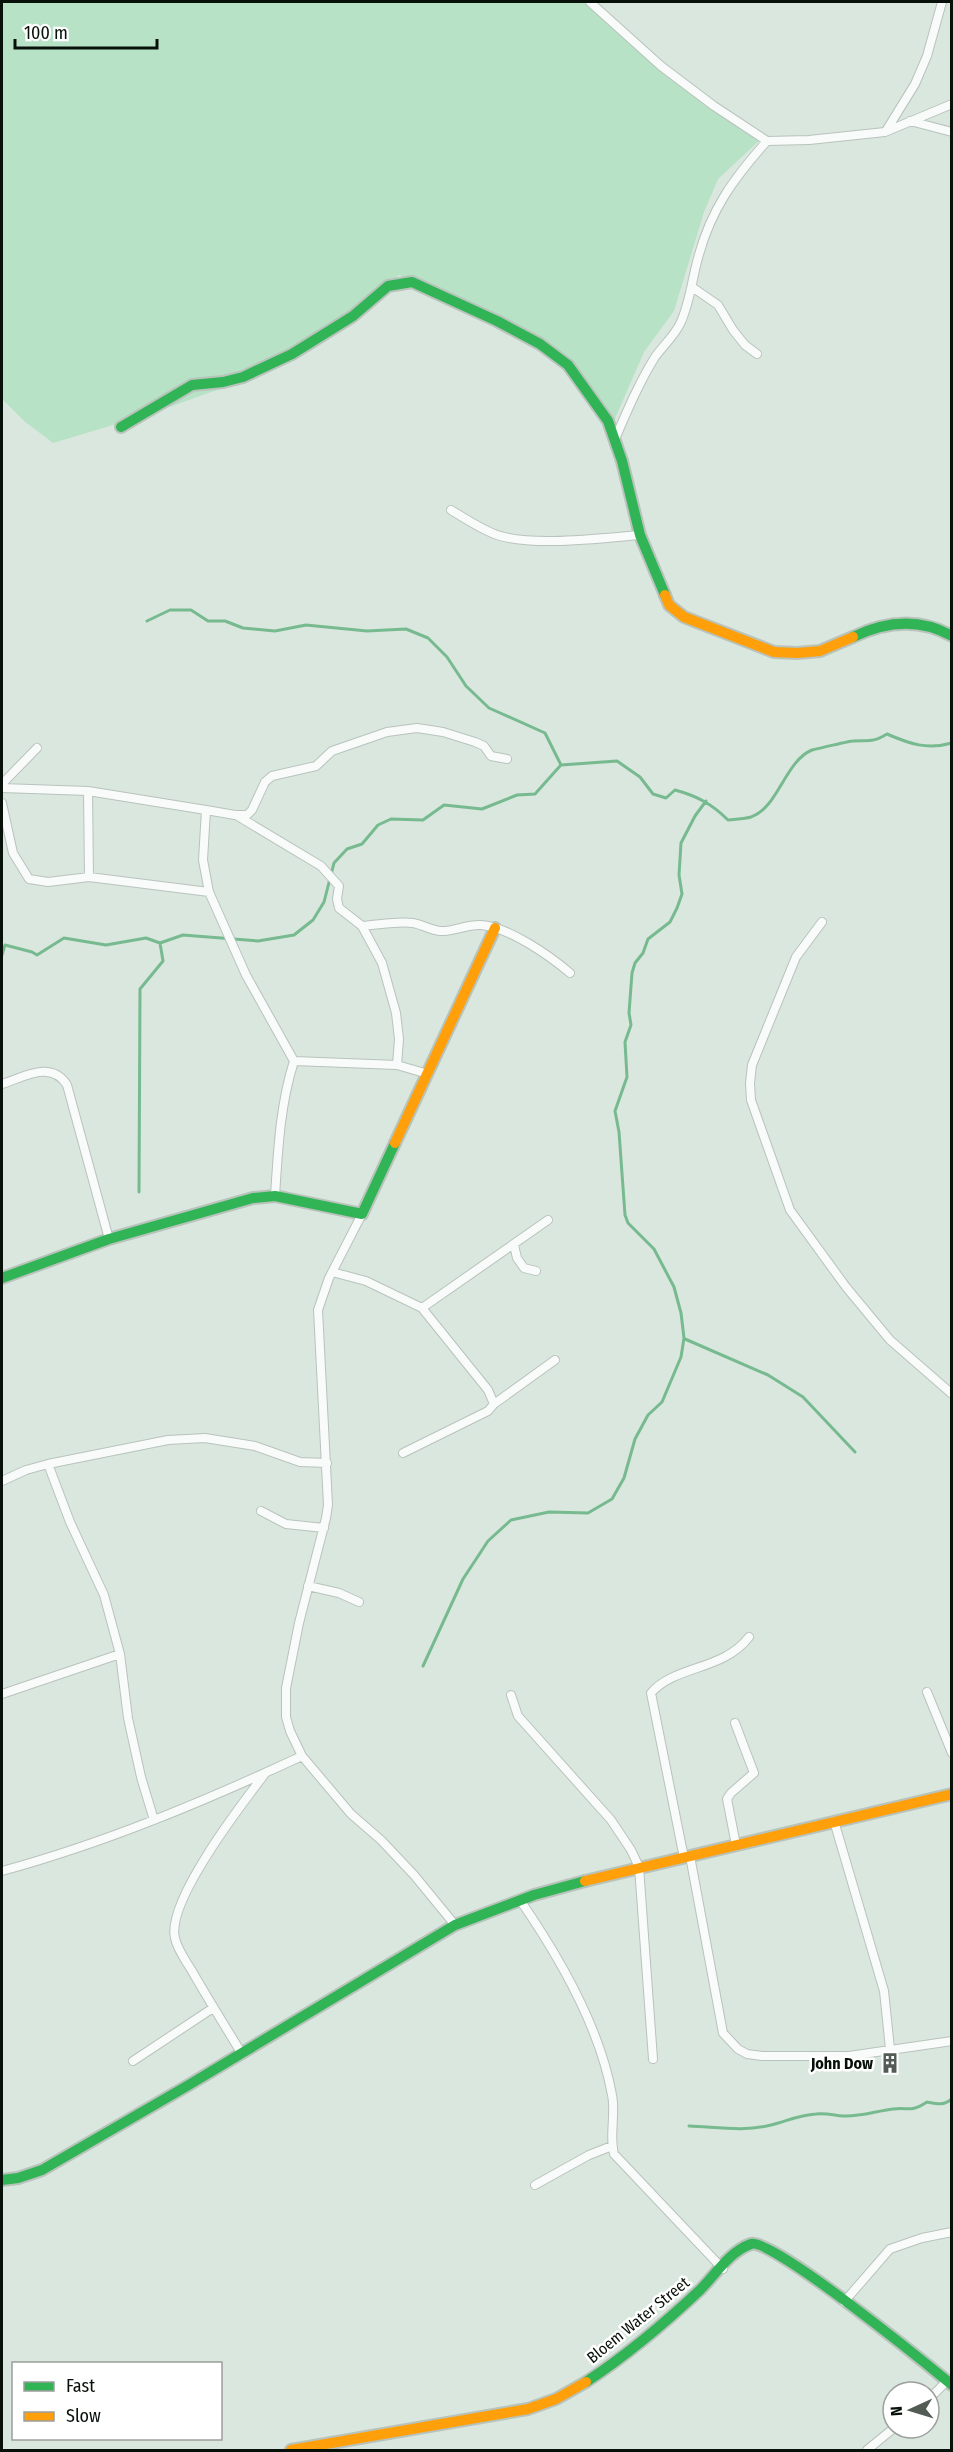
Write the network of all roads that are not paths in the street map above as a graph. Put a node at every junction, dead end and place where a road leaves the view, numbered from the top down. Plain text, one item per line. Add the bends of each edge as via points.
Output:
1 (590, 2) edge
2 (942, 2) edge
3 (951, 104) edge
4 (910, 121) junction
5 (885, 132) junction
6 (951, 132) edge
7 (767, 141) junction
8 (692, 288) junction
9 (757, 354) dead end
10 (121, 427) dead end
11 (615, 439) junction
12 (451, 510) dead end
13 (640, 535) junction
14 (951, 636) edge
15 (37, 748) dead end
16 (507, 759) dead end
17 (2, 786) edge
18 (88, 791) junction
19 (2, 803) edge
20 (206, 810) junction
21 (235, 815) junction
22 (89, 877) junction
23 (209, 892) junction
24 (822, 922) dead end
25 (362, 926) junction
26 (495, 928) junction
27 (570, 973) dead end
28 (294, 1061) junction
29 (397, 1065) junction
30 (428, 1074) junction
31 (2, 1084) edge
32 (275, 1196) junction
33 (362, 1214) junction
34 (548, 1220) dead end
35 (109, 1239) junction
36 (514, 1245) junction
37 (536, 1271) dead end
38 (332, 1272) junction
39 (2, 1278) edge
40 (422, 1308) junction
41 (555, 1360) dead end
42 (951, 1394) edge
43 (494, 1404) junction
44 (403, 1453) dead end
45 (327, 1462) junction
46 (48, 1464) junction
47 (2, 1481) edge
48 (261, 1511) dead end
49 (324, 1528) junction
50 (308, 1586) junction
51 (359, 1602) dead end
52 (749, 1637) dead end
53 (120, 1654) junction
54 (927, 1692) dead end
55 (2, 1694) edge
56 (511, 1695) dead end
57 (735, 1723) dead end
58 (951, 1753) edge
59 (302, 1756) junction
60 (265, 1774) junction
61 (951, 1794) edge
62 (154, 1820) junction
63 (834, 1821) junction
64 (736, 1845) junction
65 (687, 1857) junction
66 (639, 1868) junction
67 (2, 1871) edge
68 (520, 1900) junction
69 (455, 1925) junction
70 (213, 2008) junction
71 (951, 2041) edge
72 (890, 2049) junction
73 (242, 2054) junction
74 (653, 2060) dead end
75 (133, 2061) dead end
76 (612, 2146) junction
77 (2, 2180) edge
78 (536, 2185) dead end
79 (951, 2232) edge
80 (723, 2269) junction
81 (844, 2302) junction
82 (949, 2383) edge
83 (881, 2439) edge
84 (291, 2451) edge
85 (867, 2451) edge

1 - 7 street via 661,66
2 - 5 street via 915,84
3 - 4 street
4 - 5 street
4 - 6 street
5 - 7 street
7 - 8 street via 717,205 704,237
8 - 9 street via 718,305 733,330
8 - 11 street via 680,324 644,376
10 - 11 street via 192,385 234,380 292,354 353,316 388,286 407,281 497,321 556,354 596,401
11 - 13 street
12 - 13 street via 493,534 512,538 574,540
13 - 14 street via 669,605 676,612 774,652 820,651 869,630 902,622 915,622
15 - 17 street
16 - 21 street via 491,756 484,746 465,738 431,729 403,729 346,745 309,768 272,776 265,782 251,812
17 - 18 street
18 - 20 street
18 - 22 street
19 - 22 street via 13,854 28,879 48,882
20 - 21 street
20 - 23 street via 203,860
21 - 25 street via 321,866 339,886 339,908
22 - 23 street
23 - 28 street via 246,975
24 - 42 street via 796,957 752,1065 754,1109 790,1210 890,1340
25 - 26 street via 400,922 443,931 480,925
25 - 29 street via 382,963 393,998 399,1029
26 - 27 street via 556,961
26 - 30 street
28 - 29 street
28 - 32 street via 281,1116
29 - 30 street
30 - 33 street
31 - 35 street via 40,1072 55,1072 62,1077
32 - 33 street
32 - 35 street via 231,1203
33 - 38 street
34 - 36 street
35 - 39 street
36 - 37 street via 524,1268
36 - 40 street
38 - 40 street via 366,1281
38 - 45 street via 318,1310
40 - 43 street via 488,1390
41 - 43 street
43 - 44 street via 488,1411
45 - 46 street via 300,1462 255,1446 205,1438 168,1440
45 - 49 street
46 - 47 street
46 - 53 street via 104,1595
48 - 49 street via 286,1524
49 - 50 street
50 - 51 street
50 - 59 street via 285,1704 290,1731
52 - 65 street via 726,1657 667,1681 651,1693
53 - 55 street
53 - 62 street via 128,1718
54 - 58 street
56 - 66 street via 518,1716 611,1820
57 - 64 street via 754,1773 727,1799
59 - 60 street
59 - 69 street via 351,1814 414,1875
60 - 62 street
60 - 70 street via 211,1849 178,1910 174,1937
61 - 63 street
62 - 67 street via 92,1844
63 - 64 street
63 - 72 street via 884,1991
64 - 65 street
65 - 66 street
65 - 72 street via 723,2033 730,2043 747,2054 762,2056 849,2056
66 - 68 street
66 - 74 street
68 - 69 street
68 - 76 street via 550,1944 584,2011 612,2094
69 - 73 street
70 - 73 street
70 - 75 street
71 - 72 street
73 - 77 street via 42,2170
76 - 78 street
76 - 80 street via 617,2158
79 - 81 street via 890,2249
80 - 81 street, Bloem Water Street via 745,2246 761,2244
80 - 84 street, Bloem Water Street via 614,2363 555,2399 498,2415
81 - 82 street, Bloem Water Street
83 - 85 street

